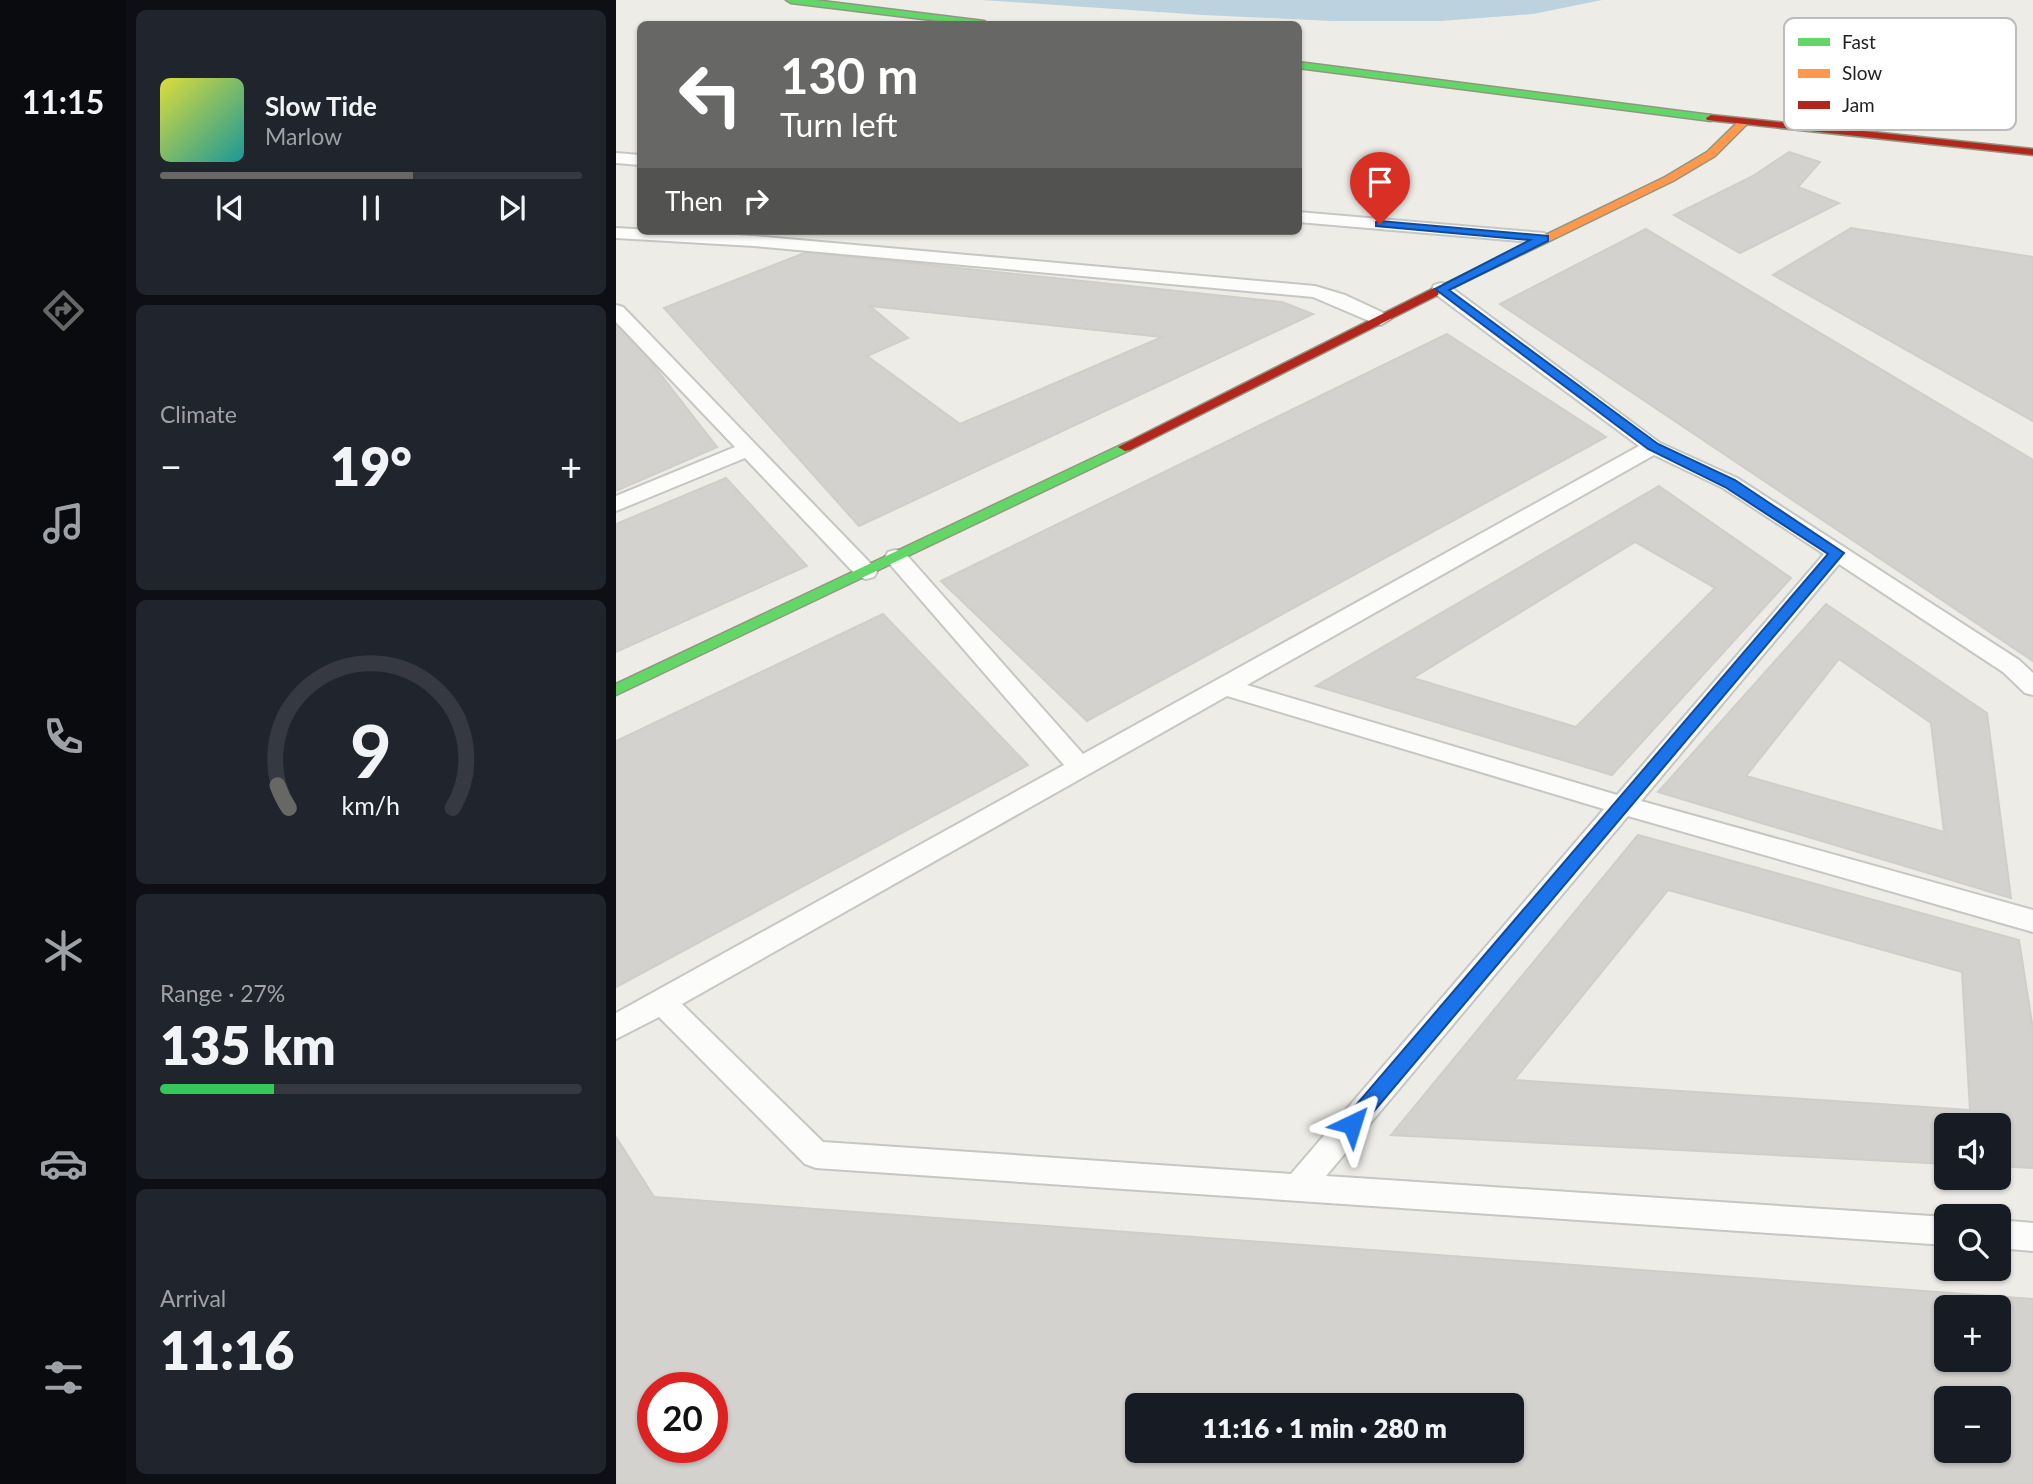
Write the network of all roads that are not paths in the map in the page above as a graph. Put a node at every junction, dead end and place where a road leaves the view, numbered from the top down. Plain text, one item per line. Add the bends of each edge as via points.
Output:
1 (791, 0) edge
2 (960, 21) edge
3 (1302, 66) edge
4 (1744, 122) junction
5 (1784, 126) edge
6 (1821, 130) edge
7 (2033, 152) edge
8 (616, 158) edge
9 (637, 160) edge
10 (1302, 217) edge
11 (616, 233) edge
12 (637, 234) edge
13 (650, 235) edge
14 (1544, 238) junction
15 (1441, 289) junction
16 (616, 311) edge
17 (1381, 319) junction
18 (1653, 447) junction
19 (748, 449) junction
20 (616, 504) edge
21 (1836, 553) junction
22 (897, 557) junction
23 (866, 572) junction
24 (1225, 687) junction
25 (2033, 687) edge
26 (616, 690) edge
27 (1081, 768) junction
28 (1624, 806) junction
29 (2033, 920) edge
30 (663, 1003) junction
31 (616, 1027) edge
32 (1298, 1187) junction
33 (1934, 1230) edge
34 (2011, 1235) edge
35 (2033, 1237) edge

1 - 2 street
3 - 4 street
4 - 5 street
4 - 14 street via 1712,155
6 - 7 street
8 - 9 lane
10 - 14 lane
11 - 12 lane
13 - 17 lane via 1315,292
14 - 15 street
15 - 17 street
15 - 18 lane
16 - 19 lane
17 - 22 street
18 - 21 lane via 1730,484
18 - 24 lane
19 - 20 lane
19 - 23 lane
21 - 25 lane via 2011,666
21 - 28 lane
22 - 23 street
22 - 27 lane
23 - 26 street
24 - 27 lane
24 - 28 lane
27 - 30 lane
28 - 29 lane
28 - 32 lane
30 - 31 lane
30 - 32 lane via 816,1155
32 - 33 lane
34 - 35 lane

